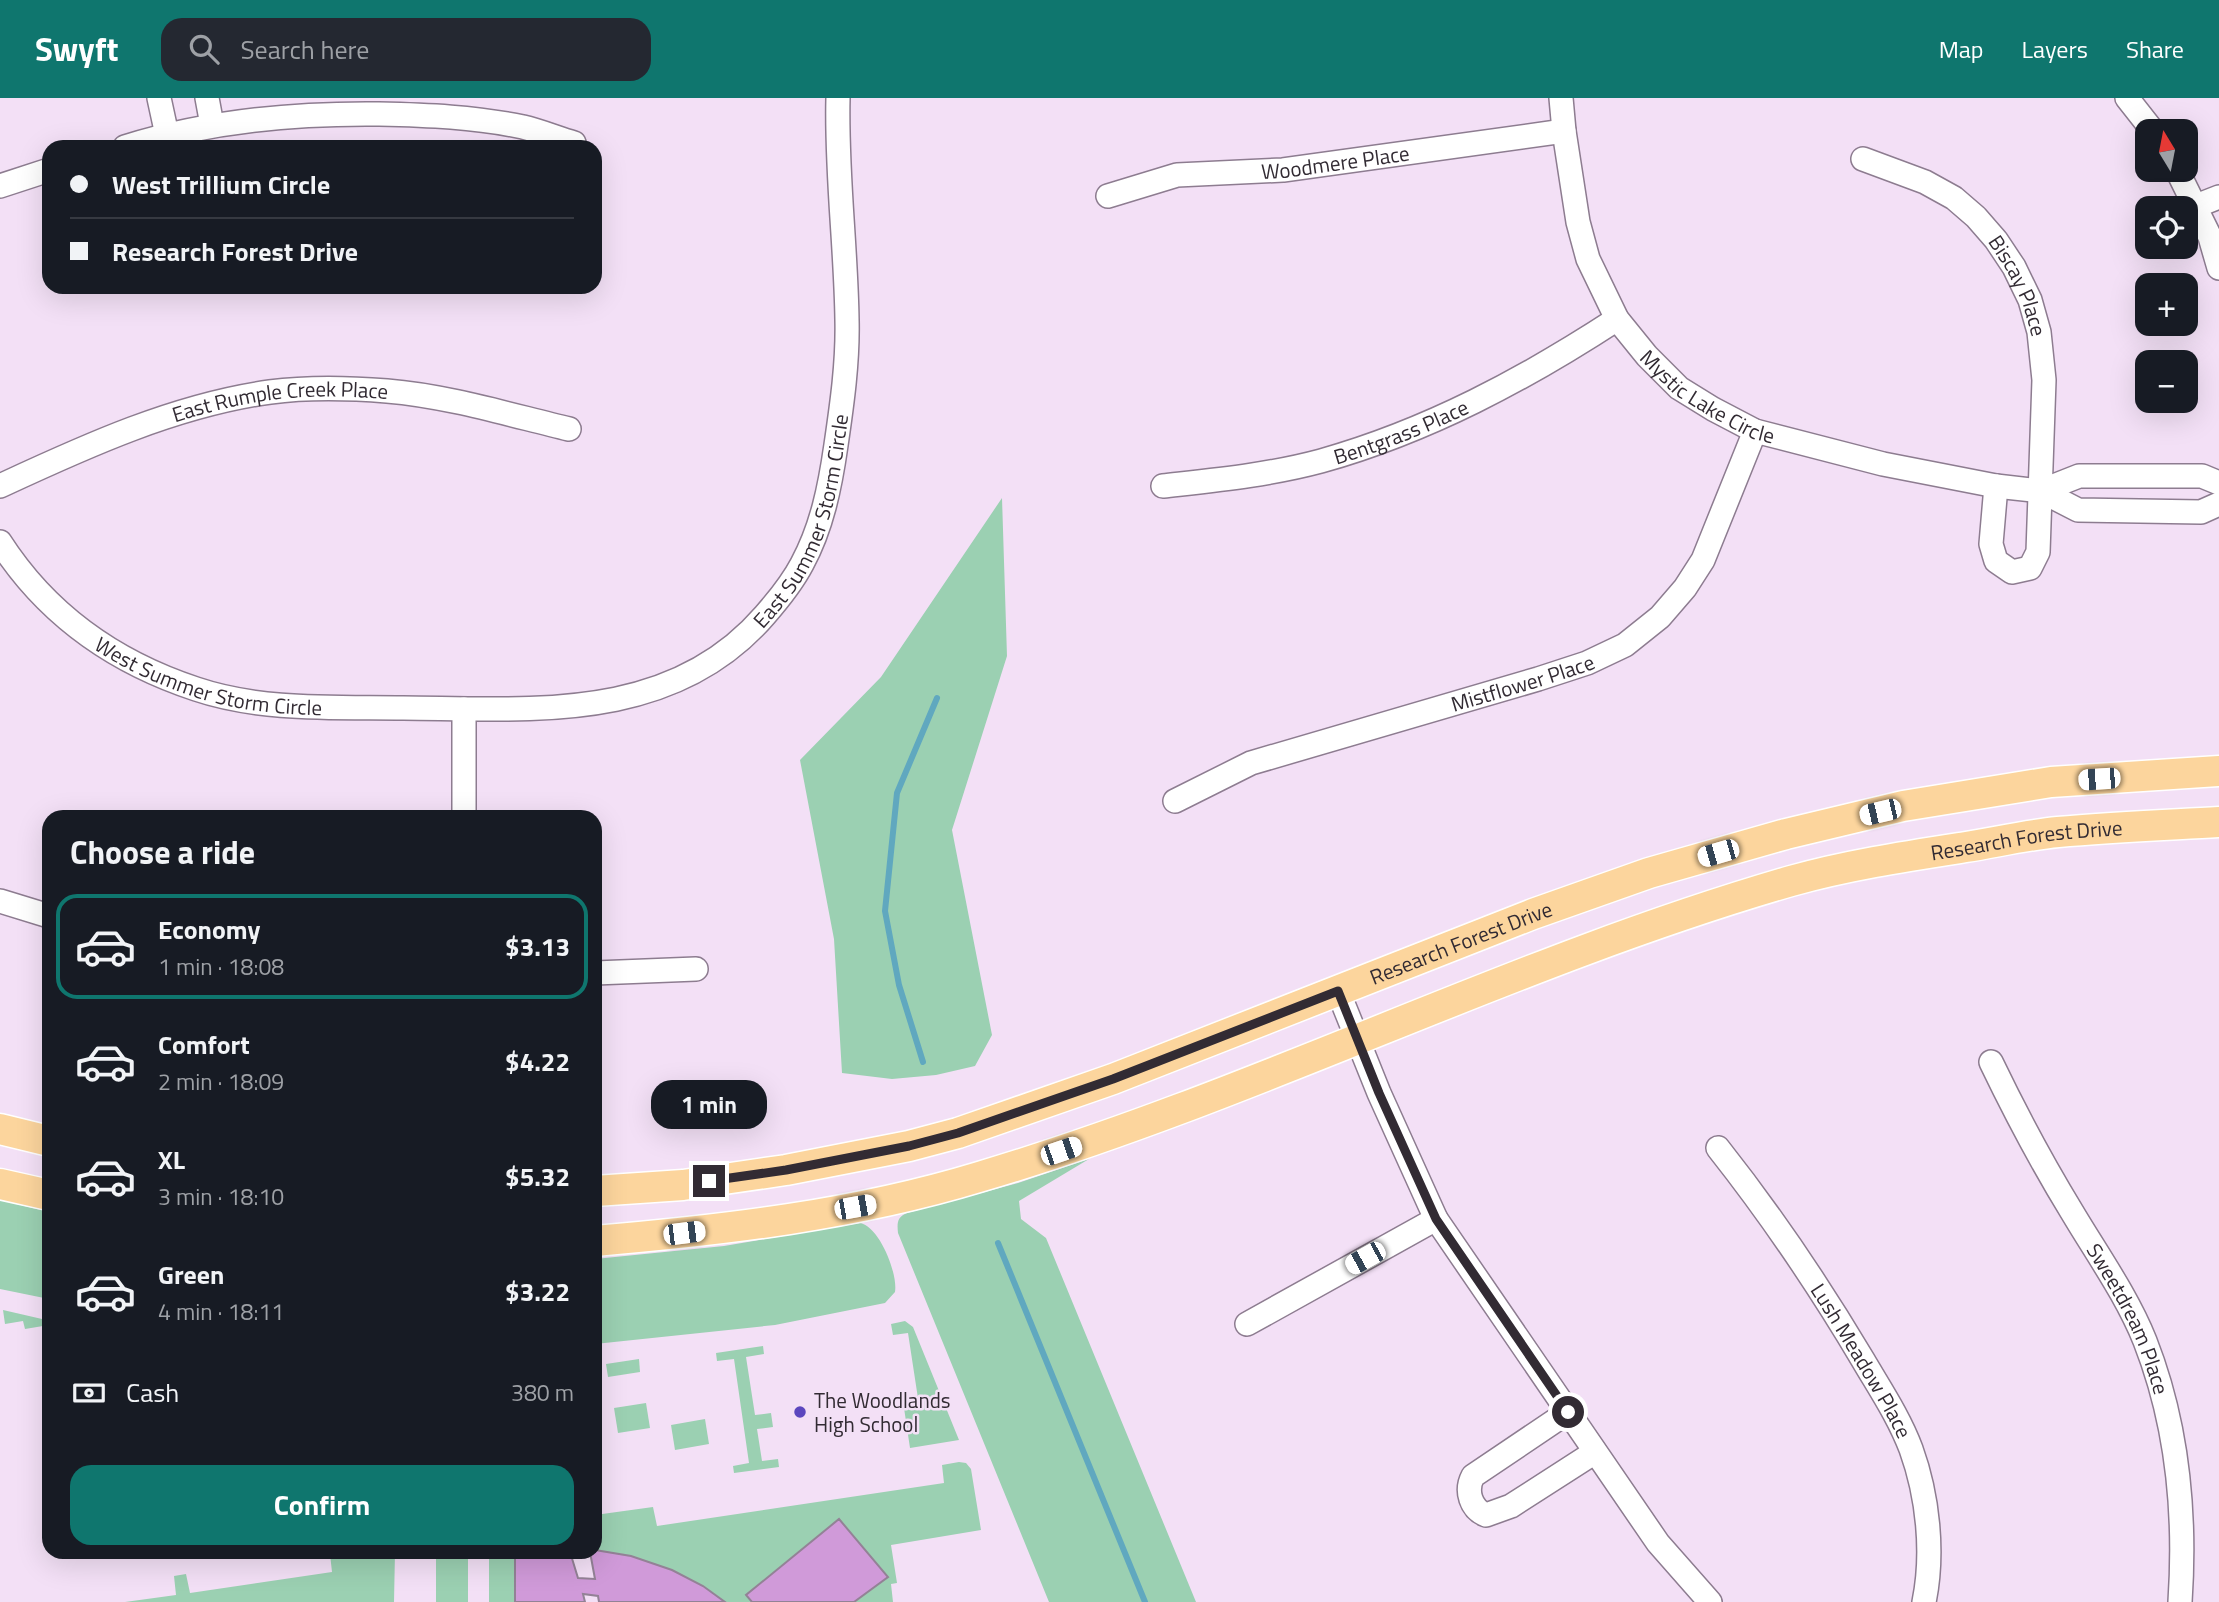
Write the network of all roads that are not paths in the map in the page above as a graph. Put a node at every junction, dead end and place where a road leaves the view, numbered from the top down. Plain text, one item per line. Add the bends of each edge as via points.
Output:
1 (159, 98) edge
2 (207, 98) edge
3 (838, 98) edge
4 (1561, 98) edge
5 (2127, 98) edge
6 (2144, 119) edge
7 (212, 125) junction
8 (1564, 131) junction
9 (167, 135) junction
10 (150, 140) edge
11 (564, 140) edge
12 (1863, 159) dead end
13 (42, 172) edge
14 (0, 186) edge
15 (1108, 196) dead end
16 (2219, 197) edge
17 (2198, 205) edge
18 (2198, 209) edge
19 (2215, 236) edge
20 (2219, 268) edge
21 (1617, 319) junction
22 (569, 429) dead end
23 (1755, 431) junction
24 (2219, 483) edge
25 (0, 486) edge
26 (1163, 486) dead end
27 (1996, 486) junction
28 (2041, 491) junction
29 (2219, 504) edge
30 (0, 542) edge
31 (464, 709) junction
32 (2219, 771) edge
33 (1175, 801) dead end
34 (464, 810) edge
35 (2219, 821) edge
36 (0, 901) edge
37 (42, 914) edge
38 (696, 969) dead end
39 (602, 973) edge
40 (1338, 991) junction
41 (1358, 1038) junction
42 (1991, 1062) dead end
43 (0, 1129) edge
44 (42, 1139) edge
45 (1718, 1148) dead end
46 (0, 1184) edge
47 (602, 1191) edge
48 (42, 1193) edge
49 (1436, 1219) junction
50 (602, 1240) edge
51 (1247, 1324) dead end
52 (1568, 1412) junction
53 (1595, 1452) junction
54 (1710, 1602) edge
55 (1924, 1602) edge
56 (2180, 1602) edge

1 - 9 street
2 - 7 street
3 - 31 street, East Summer Storm Circle via 845,371 830,488 818,531 801,566 750,632 702,670 672,684 605,703
4 - 8 street, Mystic Lake Circle
5 - 6 street
7 - 9 street
7 - 11 street via 267,117 411,114 465,117
8 - 15 street, Woodmere Place via 1283,170 1177,175
8 - 21 street, Mystic Lake Circle via 1588,259
9 - 10 street
12 - 28 street, Biscay Place via 1954,198 1996,240 2014,267 2039,332 2044,380
13 - 14 street
16 - 17 street
18 - 19 street
19 - 20 street
21 - 23 street, Mystic Lake Circle via 1679,388
21 - 26 street, Bentgrass Place via 1482,399 1402,434 1320,461 1237,478
22 - 25 street, East Rumple Creek Place via 389,391 271,392 143,424
23 - 27 street, Mystic Lake Circle via 1883,464
23 - 33 street, Mistflower Place via 1703,560 1660,617 1625,645 1550,675 1251,763
24 - 28 street, Mystic Lake Circle via 2202,476 2079,476
27 - 28 street, Mystic Lake Circle
27 - 28 street, Biscay Place via 1991,544 1996,561 2012,572 2031,568 2038,552
28 - 29 street, Mystic Lake Circle via 2078,510 2201,512
30 - 31 street, West Summer Storm Circle via 36,591 96,642 198,690 283,705
31 - 34 street
32 - 40 main road, Research Forest Drive via 2051,782 1903,806 1786,834 1649,873
35 - 41 main road, Research Forest Drive via 2056,832 1911,855 1797,880 1672,917
36 - 37 street
38 - 39 street
40 - 41 street
40 - 47 main road, Research Forest Drive via 1113,1079 958,1133 786,1170
41 - 49 street
41 - 50 main road, Research Forest Drive via 1132,1127 975,1179 792,1219
42 - 56 street, Sweetdream Place via 2035,1152 2145,1341 2166,1406 2179,1481 2183,1521
43 - 44 main road
45 - 55 street, Lush Meadow Place via 1797,1256 1897,1418 1911,1449 1925,1510 1928,1567
46 - 48 main road
49 - 51 street
49 - 52 street
52 - 53 street
52 - 53 street via 1473,1476 1469,1484 1472,1504 1486,1516 1511,1506
53 - 54 street via 1658,1543

